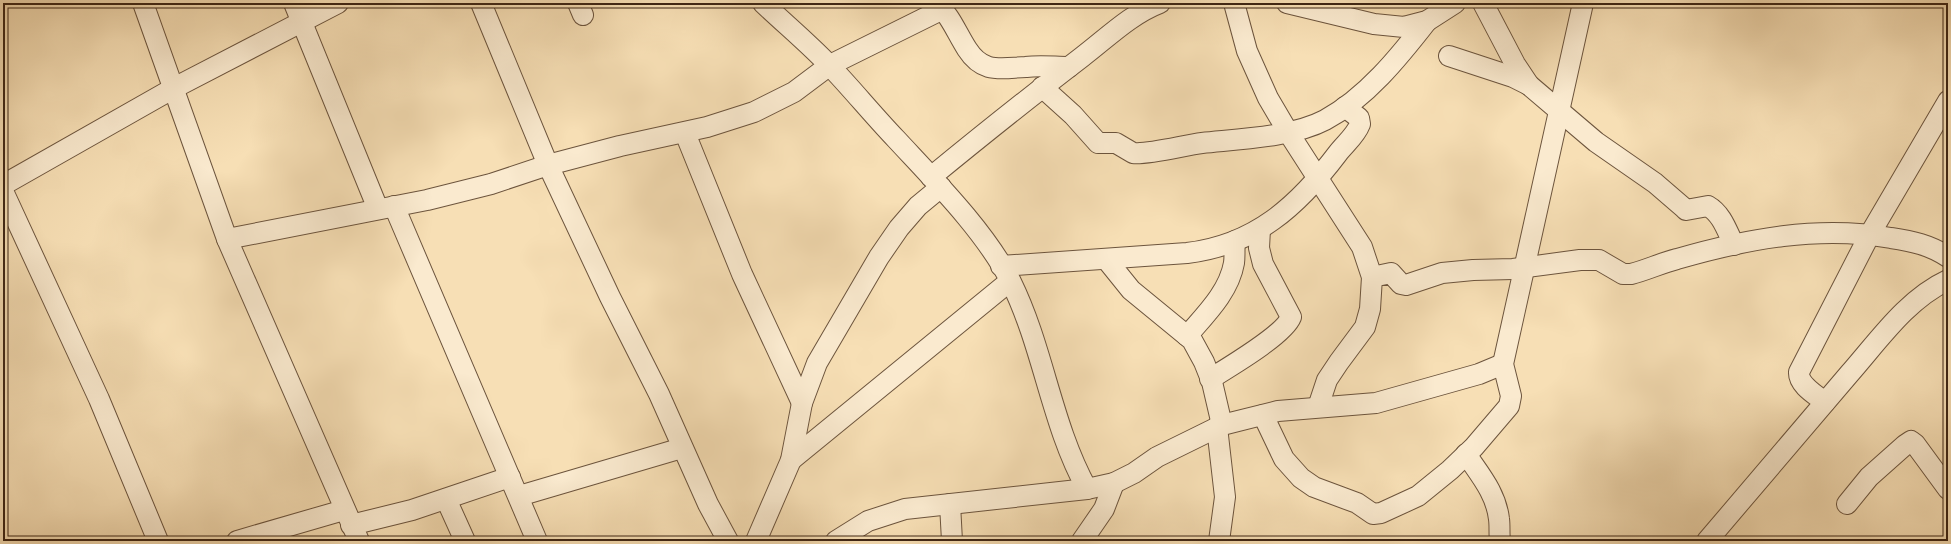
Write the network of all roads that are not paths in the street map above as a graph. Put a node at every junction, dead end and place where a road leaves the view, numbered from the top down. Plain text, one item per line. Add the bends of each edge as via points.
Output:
1 (143, 3) edge
2 (294, 3) edge
3 (338, 3) edge
4 (481, 3) edge
5 (763, 3) edge
6 (1160, 3) edge
7 (1234, 3) edge
8 (1287, 3) edge
9 (1455, 3) edge
10 (1483, 3) edge
11 (1583, 3) edge
12 (940, 6) edge
13 (1427, 21) junction
14 (302, 22) junction
15 (1449, 56) dead end
16 (830, 65) junction
17 (1069, 67) junction
18 (1529, 85) junction
19 (1042, 87) junction
20 (174, 88) junction
21 (1948, 101) edge
22 (1345, 107) junction
23 (1559, 111) junction
24 (1288, 132) junction
25 (686, 133) junction
26 (548, 165) junction
27 (1319, 179) junction
28 (936, 182) junction
29 (3, 185) edge
30 (3, 191) edge
31 (386, 208) junction
32 (1260, 229) junction
33 (1870, 234) junction
34 (227, 239) junction
35 (1235, 241) junction
36 (1734, 245) junction
37 (1948, 257) edge
38 (1106, 259) junction
39 (1524, 267) junction
40 (1006, 274) junction
41 (1372, 277) junction
42 (1948, 280) edge
43 (1187, 336) junction
44 (1502, 364) junction
45 (1210, 379) junction
46 (1825, 402) junction
47 (802, 403) junction
48 (1318, 407) junction
49 (1263, 414) junction
50 (1220, 426) junction
51 (682, 448) junction
52 (1466, 454) junction
53 (791, 460) junction
54 (510, 477) junction
55 (1114, 483) junction
56 (1087, 489) junction
57 (1948, 489) edge
58 (519, 496) junction
59 (446, 499) junction
60 (950, 504) junction
61 (1847, 504) dead end
62 (352, 525) edge
63 (1495, 538) edge
64 (158, 541) edge
65 (237, 541) edge
66 (465, 541) edge
67 (537, 541) edge
68 (728, 541) edge
69 (756, 541) edge
70 (836, 541) edge
71 (952, 541) edge
72 (1082, 541) edge
73 (1219, 541) edge
74 (1707, 541) edge

1 - 20 street
2 - 14 street
3 - 14 street
4 - 26 street
5 - 16 street
6 - 17 street via 1144,9
7 - 24 street via 1247,51 1268,98
8 - 13 street via 1374,24 1404,27
9 - 13 street
10 - 18 street
11 - 23 street
12 - 16 street
12 - 17 street via 953,22 966,48 977,62 997,70 1027,66
13 - 22 street via 1401,54
14 - 20 street
14 - 31 street
15 - 18 street via 1513,77
16 - 25 street via 794,92 754,112
16 - 28 street via 864,106
17 - 19 street
18 - 23 street
19 - 24 street via 1073,115 1098,143 1116,143 1138,154 1183,145
19 - 28 street
20 - 29 street
20 - 34 street
21 - 33 street
22 - 24 street via 1324,121
22 - 27 street via 1359,118 1360,124
23 - 36 street via 1620,160 1667,192 1686,210 1703,206 1712,208 1720,216
23 - 39 street
24 - 27 street
25 - 26 street via 620,146
25 - 47 street via 742,274
26 - 31 street via 491,184
26 - 51 street
27 - 32 street via 1281,215
27 - 41 street via 1362,247
28 - 40 street via 986,242
28 - 47 street via 879,257 817,363
30 - 64 street via 99,399
31 - 34 street
31 - 54 street
32 - 35 street
32 - 45 street via 1259,248 1263,264 1291,317 1288,324
33 - 36 street via 1813,233 1766,238
33 - 37 street via 1915,242 1936,249
33 - 46 street via 1799,372 1802,383
34 - 62 street
35 - 38 street via 1210,250
35 - 43 street via 1234,264 1224,289
36 - 39 street via 1679,258 1631,274 1623,274 1599,260
38 - 40 street
38 - 43 street via 1131,290
39 - 41 street via 1442,273 1406,285 1391,273
39 - 44 street
40 - 53 street
40 - 56 street via 1027,316 1065,445
41 - 48 street via 1370,309 1365,327 1327,380
42 - 46 street via 1906,309
43 - 45 street via 1204,362
44 - 48 street via 1479,374 1376,403
44 - 52 street via 1512,402
45 - 50 street
46 - 74 street
47 - 53 street
48 - 49 street
49 - 50 street
49 - 52 street via 1284,459 1302,478 1314,487 1358,504 1373,514 1381,513 1418,496
50 - 55 street via 1157,457
50 - 73 street via 1225,497
51 - 58 street
51 - 68 street
52 - 63 street via 1490,490 1499,519
53 - 69 street
54 - 58 street
54 - 59 street
55 - 56 street
55 - 72 street via 1104,509
56 - 60 street
57 - 61 street via 1916,444 1911,442 1905,444 1869,477
58 - 67 street
59 - 62 street
59 - 66 street
60 - 70 street via 905,509 868,521
60 - 71 street
62 - 65 street

